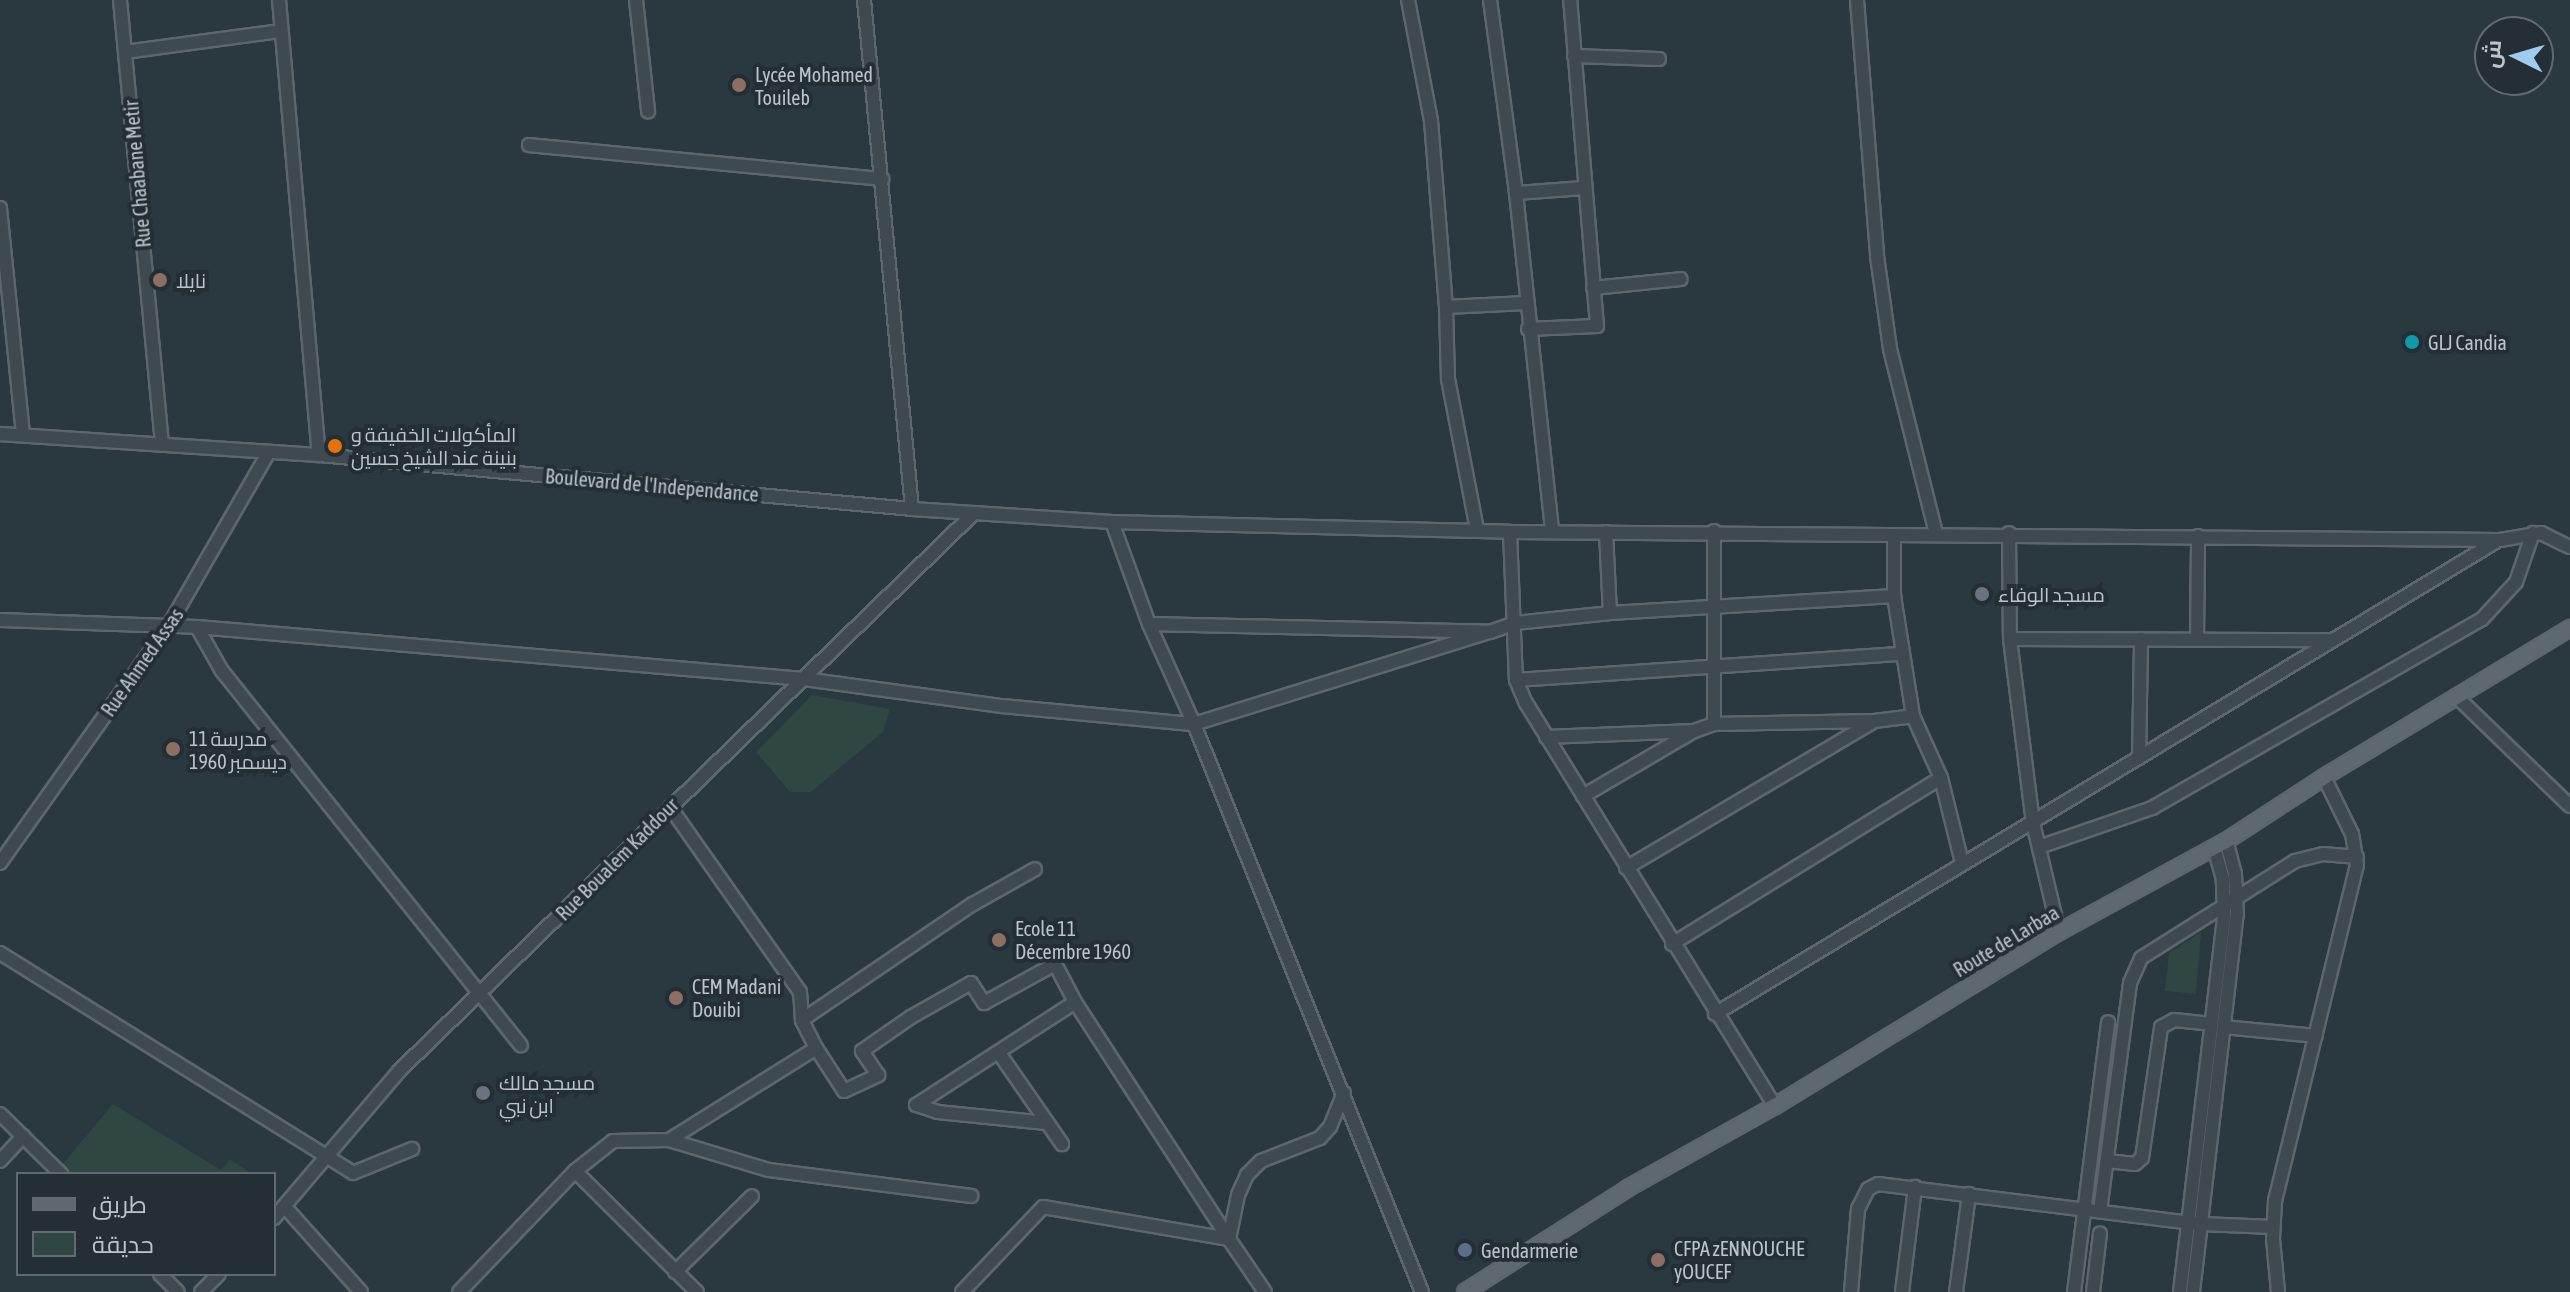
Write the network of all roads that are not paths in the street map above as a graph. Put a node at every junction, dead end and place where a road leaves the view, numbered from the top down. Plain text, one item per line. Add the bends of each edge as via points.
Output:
1 (120, 0) edge
2 (279, 0) edge
3 (636, 0) edge
4 (864, 0) edge
5 (1408, 0) edge
6 (1490, 0) edge
7 (1570, 0) edge
8 (1857, 0) edge
9 (281, 31) junction
10 (125, 52) junction
11 (1574, 56) junction
12 (1659, 59) dead end
13 (648, 111) dead end
14 (529, 145) dead end
15 (882, 179) junction
16 (1584, 188) junction
17 (1516, 193) junction
18 (0, 208) edge
19 (1681, 279) dead end
20 (1593, 288) junction
21 (1526, 303) junction
22 (1446, 307) junction
23 (1528, 329) junction
24 (0, 434) edge
25 (23, 435) junction
26 (162, 444) junction
27 (269, 452) junction
28 (319, 455) junction
29 (912, 509) junction
30 (974, 513) junction
31 (1112, 522) junction
32 (1477, 529) junction
33 (1552, 530) junction
34 (1714, 531) junction
35 (1510, 532) junction
36 (1606, 532) junction
37 (1936, 533) junction
38 (2009, 533) junction
39 (2533, 533) junction
40 (1894, 535) junction
41 (2198, 536) junction
42 (2500, 540) junction
43 (2570, 547) edge
44 (1894, 596) junction
45 (1712, 607) junction
46 (1610, 613) junction
47 (0, 620) edge
48 (1515, 623) junction
49 (1149, 624) junction
50 (169, 625) junction
51 (197, 627) junction
52 (2570, 628) edge
53 (1490, 632) junction
54 (2197, 638) junction
55 (2010, 639) junction
56 (2141, 639) junction
57 (2333, 640) junction
58 (1902, 654) junction
59 (1715, 669) junction
60 (804, 679) junction
61 (1516, 680) junction
62 (2456, 696) junction
63 (1913, 716) junction
64 (1874, 721) junction
65 (1194, 724) junction
66 (1714, 724) junction
67 (1694, 731) junction
68 (1546, 737) junction
69 (2139, 758) junction
70 (2324, 777) junction
71 (1941, 778) junction
72 (1583, 796) junction
73 (2570, 806) edge
74 (670, 807) junction
75 (2033, 823) junction
76 (2220, 844) junction
77 (2039, 847) junction
78 (2357, 857) junction
79 (0, 863) edge
80 (1962, 863) junction
81 (1626, 868) junction
82 (1035, 869) dead end
83 (2237, 896) junction
84 (2225, 904) junction
85 (2059, 932) junction
86 (1672, 944) junction
87 (0, 953) edge
88 (482, 993) junction
89 (1075, 1002) junction
90 (1715, 1014) junction
91 (802, 1020) junction
92 (2108, 1022) dead end
93 (2218, 1026) junction
94 (2316, 1036) junction
95 (521, 1045) dead end
96 (816, 1048) junction
97 (999, 1053) junction
98 (1344, 1093) junction
99 (1775, 1106) junction
100 (0, 1114) edge
101 (1046, 1123) junction
102 (23, 1136) junction
103 (669, 1140) junction
104 (1062, 1144) dead end
105 (412, 1149) dead end
106 (327, 1158) junction
107 (0, 1161) edge
108 (2107, 1161) junction
109 (575, 1171) junction
110 (59, 1172) edge
111 (1915, 1187) junction
112 (1969, 1194) junction
113 (752, 1196) dead end
114 (971, 1196) dead end
115 (285, 1207) junction
116 (2084, 1209) junction
117 (2100, 1211) junction
118 (276, 1216) edge
119 (2195, 1224) junction
120 (2273, 1227) junction
121 (2100, 1233) dead end
122 (1229, 1239) junction
123 (675, 1272) junction
124 (162, 1276) edge
125 (217, 1276) edge
126 (178, 1292) edge
127 (201, 1292) edge
128 (361, 1292) edge
129 (459, 1292) edge
130 (697, 1292) edge
131 (962, 1292) edge
132 (1265, 1292) edge
133 (1422, 1292) edge
134 (1465, 1292) edge
135 (1851, 1292) edge
136 (1902, 1292) edge
137 (1956, 1292) edge
138 (2074, 1292) edge
139 (2093, 1292) edge
140 (2180, 1292) edge
141 (2193, 1292) edge
142 (2278, 1292) edge

1 - 10 street, Rue Chaabane Metir
2 - 9 street
3 - 13 street
4 - 15 street
5 - 22 street via 1431,121
6 - 17 street
7 - 11 street
8 - 37 street via 1877,256 1890,349
9 - 10 street
9 - 28 street
10 - 26 street, Rue Chaabane Metir
11 - 12 street
11 - 16 street
14 - 15 street
15 - 29 street
16 - 17 street
16 - 20 street
17 - 21 street
18 - 25 street
19 - 20 street
20 - 23 street via 1597,326
21 - 22 street
21 - 23 street
22 - 32 street via 1448,379
23 - 33 street
24 - 25 street, Boulevard de l'Independance
25 - 26 street, Boulevard de l'Independance
26 - 27 street, Boulevard de l'Independance
27 - 28 street, Boulevard de l'Independance
27 - 50 street, Rue Ahmed Assas
28 - 29 street, Boulevard de l'Independance
29 - 30 street, Boulevard de l'Independance
30 - 31 street, Boulevard de l'Independance
30 - 60 street, Rue Boualem Kaddour
31 - 32 street, Boulevard de l'Independance
31 - 49 street
32 - 35 street, Boulevard de l'Independance
33 - 35 street, Boulevard de l'Independance
33 - 36 street, Boulevard de l'Independance
34 - 36 street, Boulevard de l'Independance
34 - 40 street, Boulevard de l'Independance
34 - 45 street
35 - 48 street
36 - 46 street
37 - 38 street, Boulevard de l'Independance
37 - 40 street, Boulevard de l'Independance
38 - 41 street, Boulevard de l'Independance
38 - 55 street
39 - 42 street
39 - 43 street
39 - 77 street via 2516,582 2482,619 2152,808
40 - 44 street
41 - 42 street, Boulevard de l'Independance
41 - 54 street
42 - 57 street
44 - 45 street
44 - 58 street
45 - 46 street
45 - 59 street
46 - 48 street
47 - 50 street
48 - 53 street
48 - 61 street
49 - 53 street
49 - 65 street
50 - 51 street
50 - 79 street, Rue Ahmed Assas
51 - 60 street
51 - 88 street via 222,671
52 - 62 main road, Route de Larbaa
53 - 65 street
54 - 56 street
54 - 57 street
55 - 56 street
55 - 75 street
56 - 69 street
57 - 69 street
58 - 59 street
58 - 63 street
59 - 61 street via 1623,670
59 - 66 street
60 - 65 street via 1002,706
60 - 74 street, Rue Boualem Kaddour
61 - 68 street
62 - 70 main road, Route de Larbaa
62 - 73 street
63 - 64 street
63 - 71 street
64 - 66 street
64 - 81 street
65 - 98 street
66 - 67 street
67 - 68 street
67 - 72 street
68 - 72 street
69 - 75 street
70 - 76 main road, Route de Larbaa
70 - 78 street via 2352,834
71 - 80 street
71 - 86 street
72 - 81 street
74 - 88 street, Rue Boualem Kaddour
74 - 91 street via 800,992
75 - 77 street
75 - 80 street
76 - 83 street
76 - 84 street
76 - 85 main road, Route de Larbaa
77 - 85 street
78 - 83 street via 2305,857
78 - 94 street
80 - 90 street
81 - 86 street
82 - 91 street via 973,904
83 - 84 street
83 - 93 street
84 - 93 street
84 - 108 street via 2146,953 2134,969
85 - 99 main road, Route de Larbaa
86 - 90 street
87 - 106 street
88 - 95 street
88 - 106 street, Rue Boualem Kaddour via 399,1071
89 - 96 street via 1055,964 984,1003 971,983 862,1051 878,1075 844,1091
89 - 97 street
89 - 122 street
90 - 99 street
91 - 96 street
92 - 116 street
93 - 94 street
93 - 108 street via 2174,1020 2161,1027 2142,1158 2135,1164
93 - 119 street
94 - 120 street
96 - 103 street
97 - 101 street
97 - 101 street via 916,1105
98 - 122 street via 1320,1138 1261,1161 1247,1175
98 - 133 street
99 - 134 main road, Route de Larbaa via 1628,1188
100 - 102 street
101 - 104 street
102 - 107 street
102 - 110 street
103 - 109 street via 613,1141
103 - 114 street via 769,1170
105 - 106 street via 353,1173
106 - 115 street, Rue Boualem Kaddour
108 - 117 street
109 - 123 street
109 - 129 street
111 - 112 street
111 - 135 street via 1882,1183 1866,1193 1858,1209
111 - 136 street
112 - 116 street
112 - 137 street
113 - 123 street
115 - 118 street, Rue Boualem Kaddour
115 - 128 street
116 - 117 street
116 - 138 street
117 - 119 street
119 - 120 street
119 - 140 street
119 - 141 street
120 - 142 street
121 - 139 street
122 - 131 street via 1043,1207
122 - 132 street
123 - 130 street
124 - 126 street
125 - 127 street

